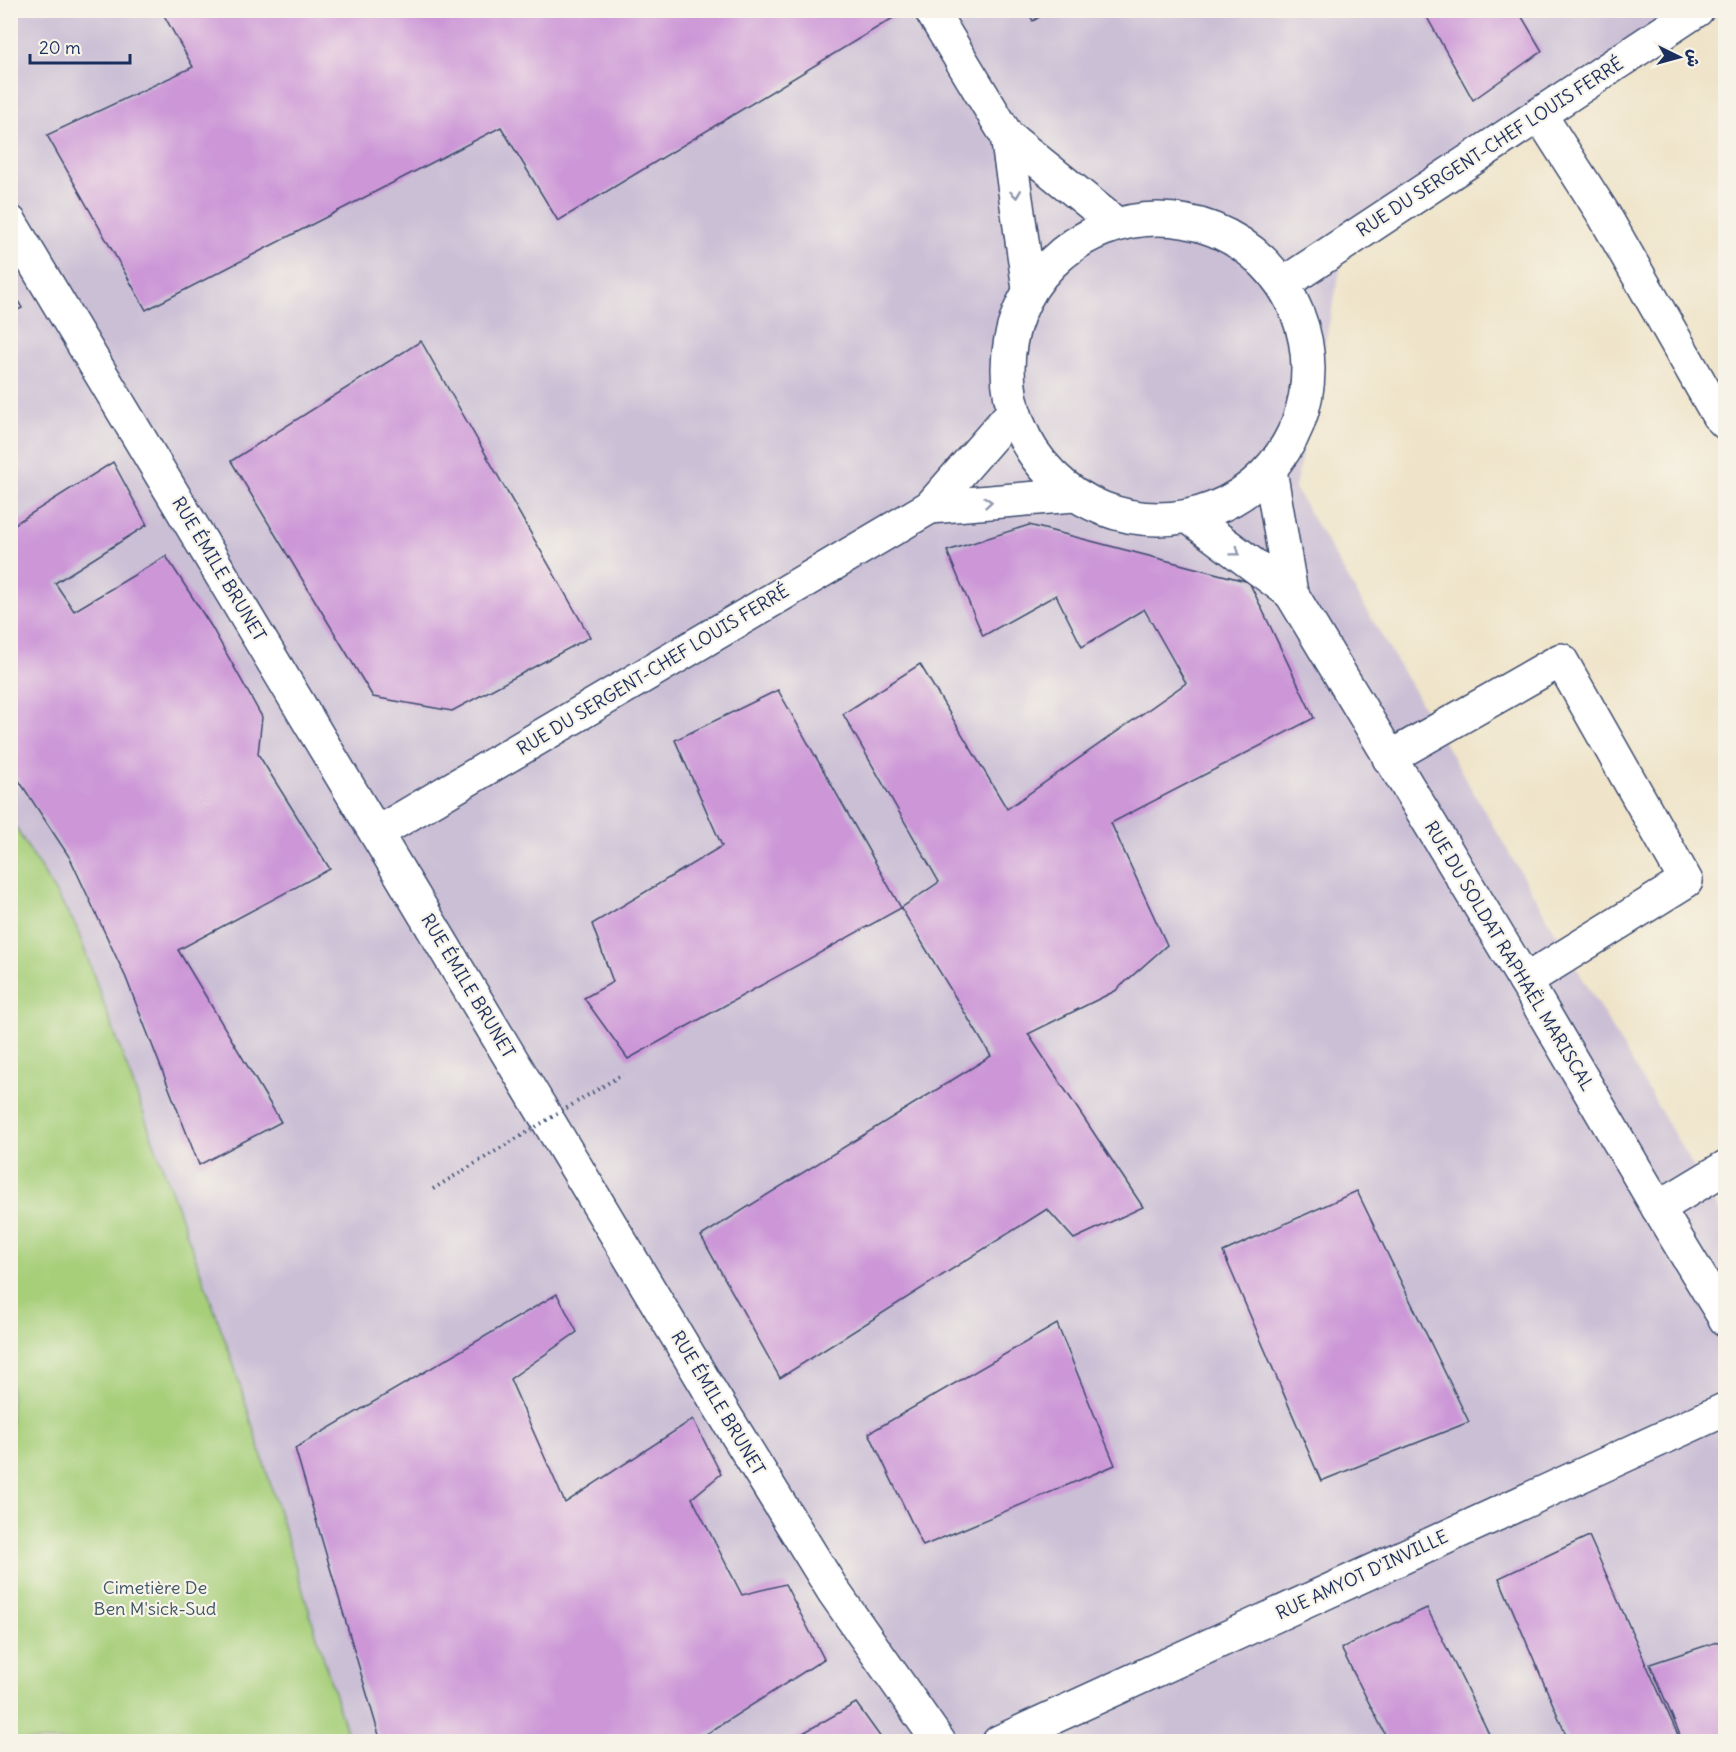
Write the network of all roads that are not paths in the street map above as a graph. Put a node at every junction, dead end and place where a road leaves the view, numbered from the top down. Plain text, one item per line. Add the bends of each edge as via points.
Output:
1 (932, 10) edge
2 (1697, 10) edge
3 (1540, 115) junction
4 (1007, 136) junction
5 (10, 222) edge
6 (1116, 224) junction
7 (1283, 284) junction
8 (1029, 289) junction
9 (1013, 412) junction
10 (1725, 423) edge
11 (1270, 470) junction
12 (1074, 495) junction
13 (930, 507) junction
14 (1190, 517) junction
15 (1291, 593) junction
16 (1389, 758) junction
17 (377, 833) junction
18 (1525, 981) junction
19 (1725, 1167) edge
20 (1658, 1208) junction
21 (1725, 1320) edge
22 (1725, 1409) edge
23 (939, 1742) edge
24 (999, 1742) edge

1 - 4 street
2 - 3 street, RUE DU SERGENT-CHEF LOUIS FERRÉ
3 - 7 street, RUE DU SERGENT-CHEF LOUIS FERRÉ
3 - 10 street via 1604,215
4 - 6 street
4 -> 8 street
5 - 17 street, RUE ÉMILE BRUNET
6 - 7 street via 1179,219 1237,240
6 - 8 street via 1067,248
7 - 11 street via 1301,324 1308,379 1302,412 1289,442
8 - 9 street via 1013,328 1007,370
9 - 12 street via 1027,444 1048,472
9 - 13 street, RUE DU SERGENT-CHEF LOUIS FERRÉ
11 - 14 street via 1233,500
11 - 15 street, RUE DU SOLDAT RAPHAËL MARISCAL
13 -> 12 street, RUE DU SERGENT-CHEF LOUIS FERRÉ
12 - 14 street via 1110,513 1149,520
13 - 17 street, RUE DU SERGENT-CHEF LOUIS FERRÉ
14 -> 15 street, RUE DU SOLDAT RAPHAËL MARISCAL
15 - 16 street, RUE DU SOLDAT RAPHAËL MARISCAL
16 - 18 street, RUE DU SOLDAT RAPHAËL MARISCAL
16 - 18 street via 1561,660 1686,880
17 - 23 street, RUE ÉMILE BRUNET via 834,1592
18 - 20 street, RUE DU SOLDAT RAPHAËL MARISCAL
19 - 20 street
20 - 21 street, RUE DU SOLDAT RAPHAËL MARISCAL
22 - 24 street, RUE AMYOT D'INVILLE

